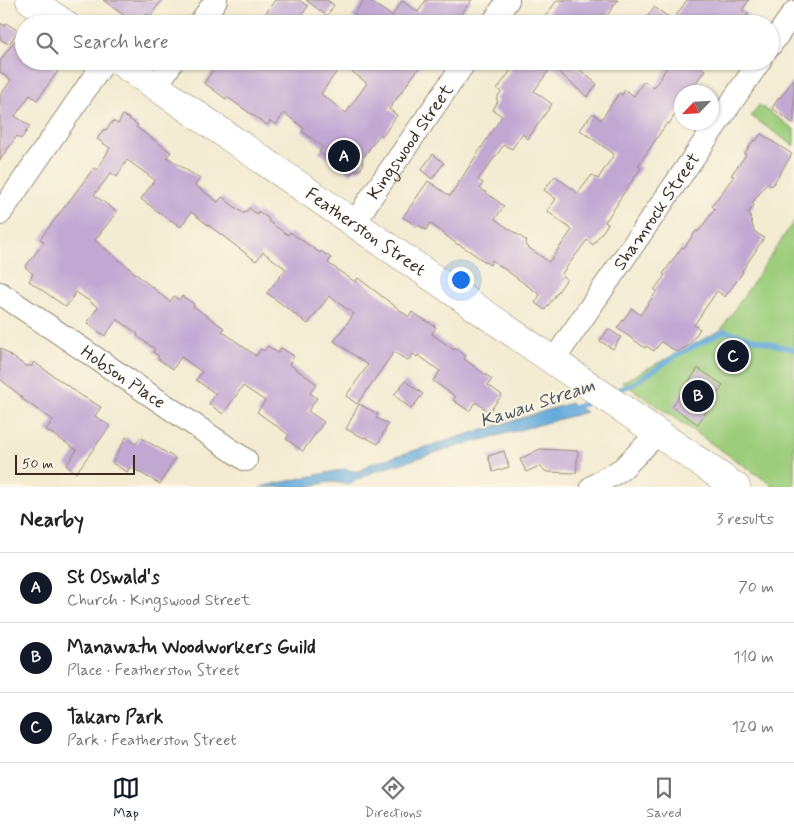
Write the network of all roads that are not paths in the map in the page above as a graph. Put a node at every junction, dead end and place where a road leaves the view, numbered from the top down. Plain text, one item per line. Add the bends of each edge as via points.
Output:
1 (30, 0) edge
2 (216, 0) edge
3 (508, 0) edge
4 (794, 12) edge
5 (51, 15) edge
6 (205, 15) edge
7 (498, 15) edge
8 (779, 33) edge
9 (100, 70) edge
10 (131, 70) edge
11 (167, 70) edge
12 (460, 70) edge
13 (754, 70) edge
14 (156, 87) junction
15 (0, 214) edge
16 (355, 224) junction
17 (0, 293) edge
18 (553, 361) junction
19 (658, 433) junction
20 (246, 460) dead end
21 (592, 487) edge
22 (736, 487) edge

1 - 5 main road
2 - 6 street
3 - 7 street
4 - 8 street
9 - 15 street
10 - 14 main road, Featherston Street
11 - 14 street
12 - 16 street, Kingswood Street
13 - 18 street, Shamrock Street
14 - 16 main road, Featherston Street
16 - 18 main road, Featherston Street
17 - 20 street, Hobson Place
18 - 19 main road, Featherston Street
19 - 21 street via 622,469
19 - 22 main road, Featherston Street

